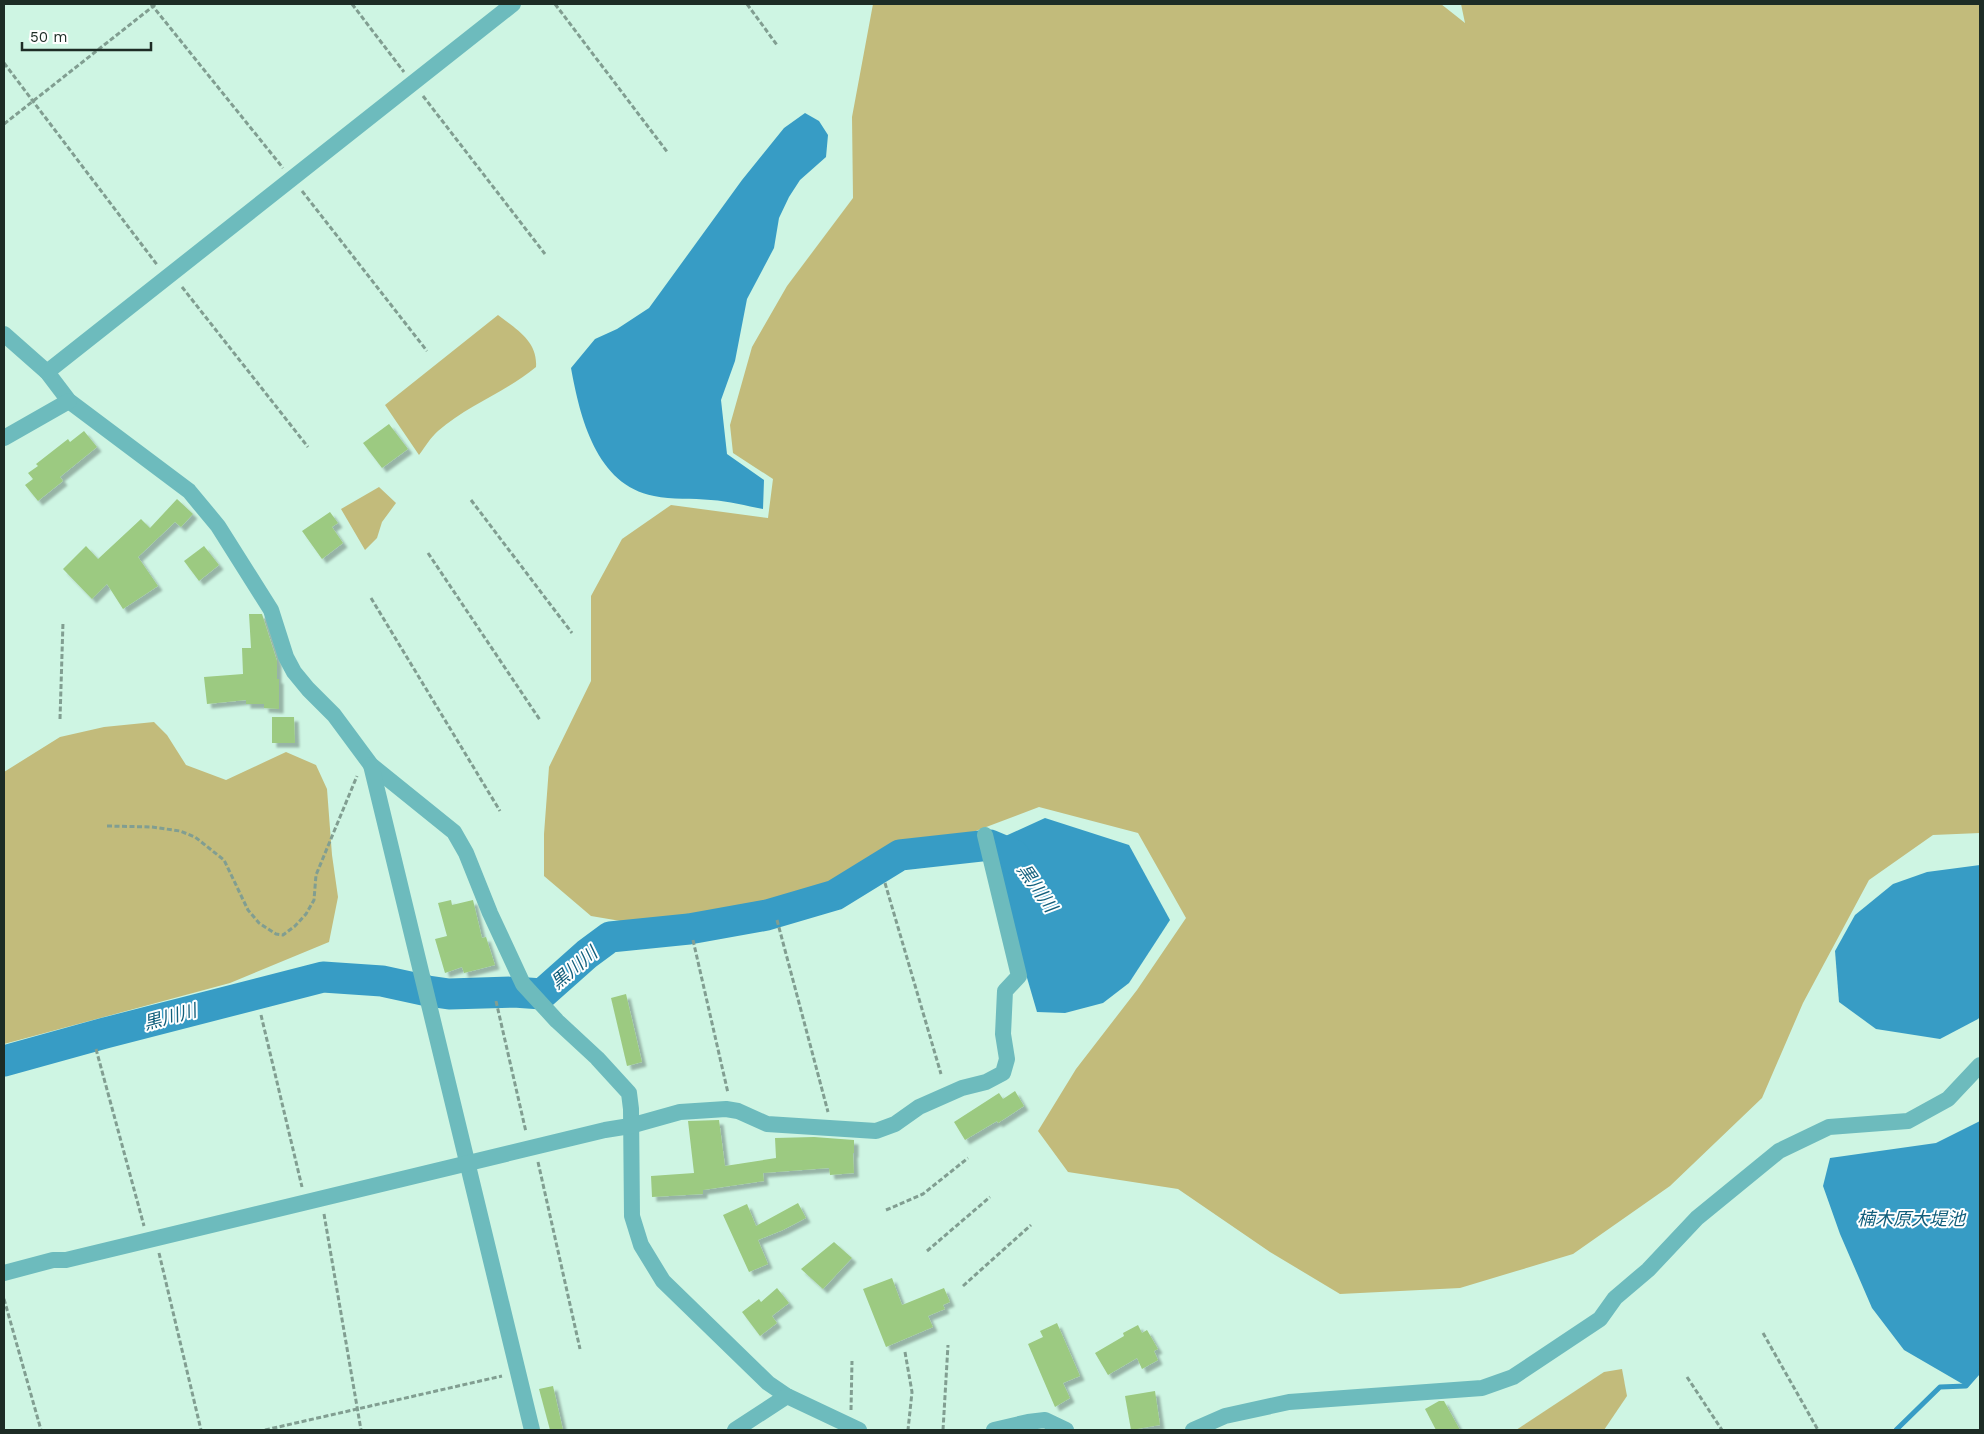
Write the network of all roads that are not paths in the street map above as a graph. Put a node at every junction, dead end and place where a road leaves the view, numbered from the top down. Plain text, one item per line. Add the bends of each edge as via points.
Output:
1 (514, 4) edge
2 (4, 334) edge
3 (47, 372) junction
4 (69, 401) junction
5 (4, 438) edge
6 (368, 761) junction
7 (985, 835) dead end
8 (1980, 1065) edge
9 (630, 1126) junction
10 (467, 1164) junction
11 (4, 1273) edge
12 (787, 1396) junction
13 (855, 1425) edge
14 (532, 1430) edge
15 (735, 1430) edge
16 (994, 1430) edge
17 (1066, 1430) edge
18 (1193, 1430) edge

1 - 3 street
2 - 3 street
3 - 4 street
4 - 5 street
4 - 6 street via 189,490 218,526 271,610 294,672 334,715
6 - 9 street via 454,832 523,984 629,1093
6 - 10 street
7 - 9 street via 1019,976 1005,991 1003,1034 1007,1059 1003,1073 919,1107 895,1124 876,1131 767,1124 726,1109 680,1112
8 - 18 street via 1948,1099 1908,1121 1829,1127 1779,1151 1697,1218 1648,1270 1615,1298 1600,1319 1513,1378 1482,1388 1289,1402 1225,1416
9 - 10 street
9 - 12 street via 632,1216 641,1245 663,1281 768,1383
10 - 11 street
10 - 14 street
12 - 13 street
12 - 15 street
16 - 17 street via 1046,1420

